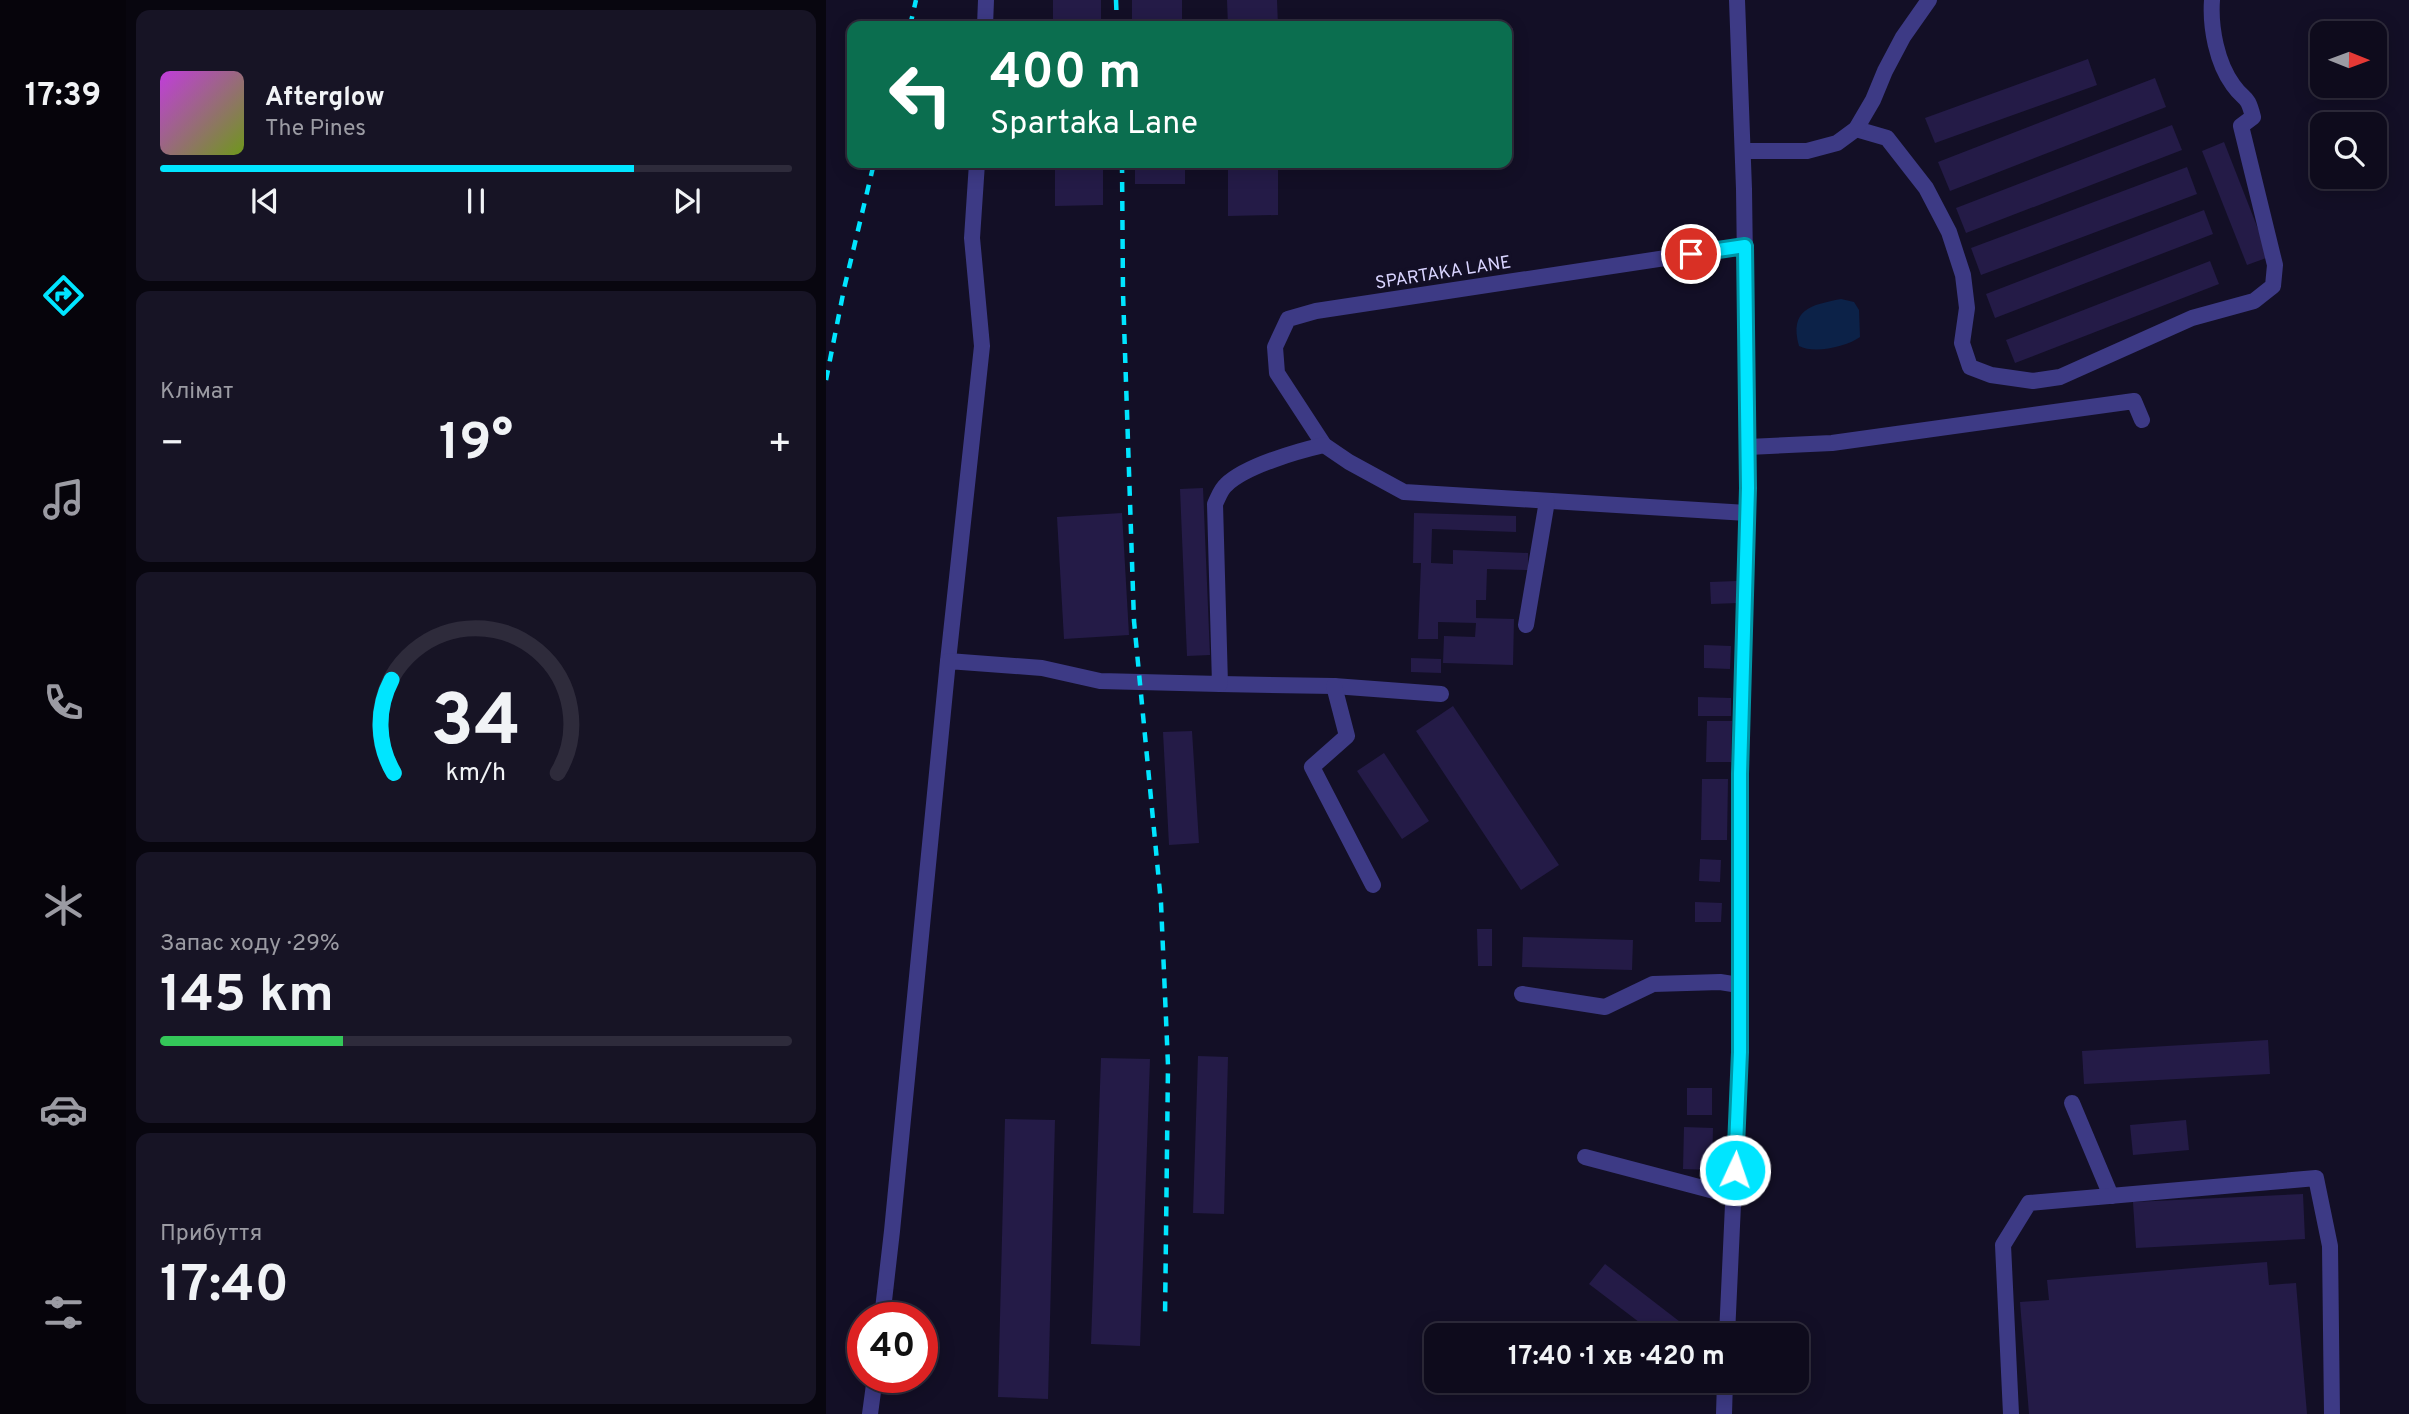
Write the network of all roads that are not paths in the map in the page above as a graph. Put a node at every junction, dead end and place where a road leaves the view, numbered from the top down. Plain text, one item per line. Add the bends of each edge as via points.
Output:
1 (986, 0) edge
2 (1737, 0) edge
3 (1929, 0) edge
4 (2212, 0) edge
5 (985, 21) edge
6 (1856, 129) junction
7 (1743, 151) junction
8 (976, 168) edge
9 (1745, 246) junction
10 (2142, 420) dead end
11 (1324, 444) junction
12 (1748, 447) junction
13 (1547, 501) junction
14 (1747, 513) junction
15 (1526, 625) dead end
16 (948, 661) junction
17 (1220, 684) junction
18 (1334, 686) junction
19 (1441, 694) dead end
20 (1373, 886) dead end
21 (1739, 985) junction
22 (1522, 994) dead end
23 (2072, 1103) dead end
24 (1585, 1157) dead end
25 (1734, 1193) junction
26 (2110, 1196) junction
27 (884, 1302) edge
28 (1728, 1323) edge
29 (873, 1393) edge
30 (1725, 1393) edge
31 (870, 1414) edge
32 (1724, 1414) edge
33 (2011, 1414) edge
34 (2332, 1414) edge

1 - 5 street
2 - 7 street
3 - 6 street via 1903,37
4 - 6 street via 2223,70 2248,98 2253,117 2241,126 2275,265 2273,286 2254,301 2192,318 2060,377 2033,381 1970,367 1962,343 1967,308 1963,275 1949,232 1926,188 1887,138
6 - 7 street via 1837,143 1807,151
7 - 9 street
8 - 16 street via 972,237 982,346
9 - 11 street, SPARTAKA LANE via 1288,319 1275,347 1276,373
9 - 12 street
10 - 12 street via 2134,401 1832,443
11 - 13 street via 1404,492
11 - 17 street via 1248,471 1226,485 1215,504
12 - 14 street
13 - 14 street
13 - 15 street
14 - 21 street
16 - 17 street via 1042,668 1100,681
16 - 27 street
17 - 18 street
18 - 19 street
18 - 20 street via 1347,736 1312,766
21 - 22 street via 1653,984 1605,1007
21 - 25 street
23 - 26 street
24 - 25 street
25 - 28 street
26 - 33 street via 2029,1203 2003,1245
26 - 34 street via 2316,1178 2330,1246
29 - 31 street
30 - 32 street

